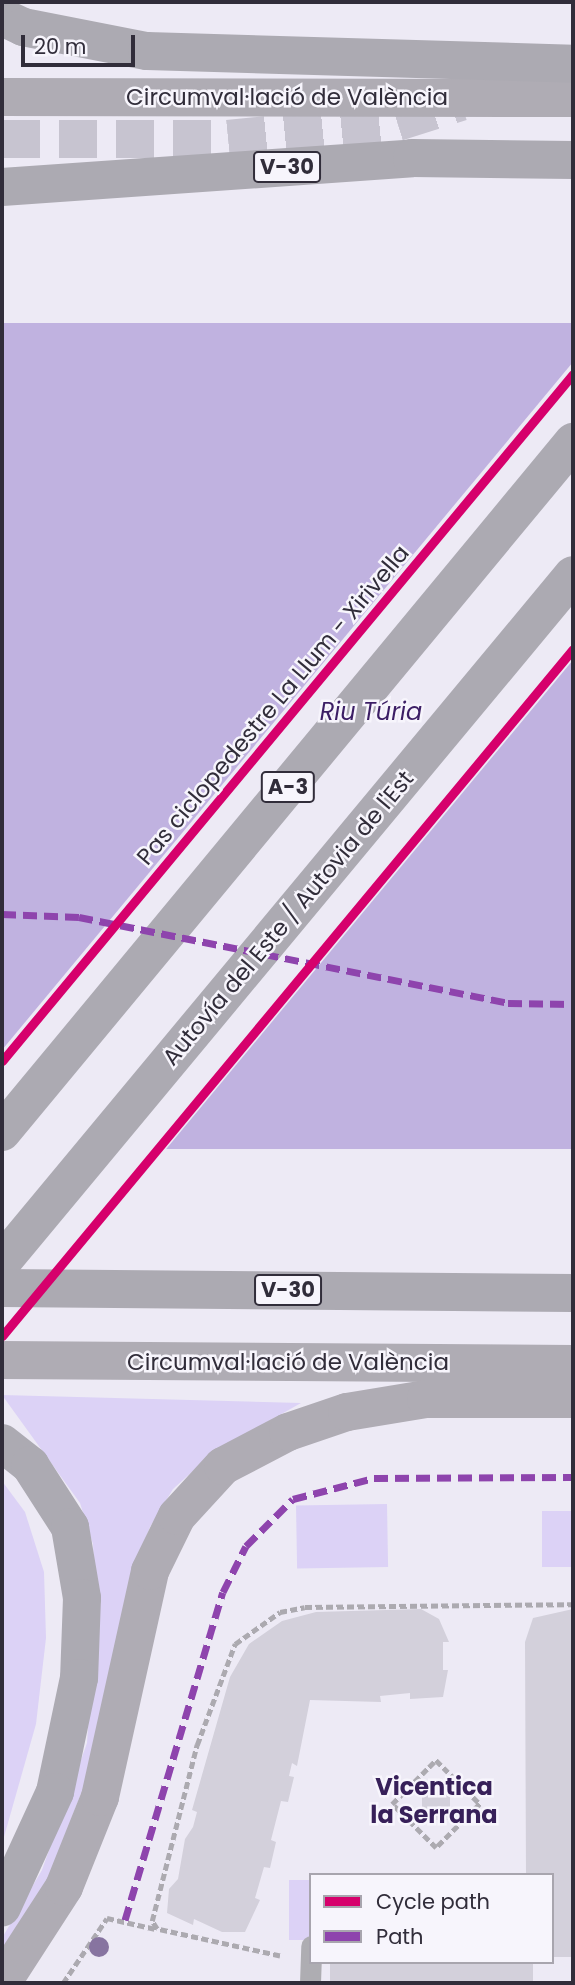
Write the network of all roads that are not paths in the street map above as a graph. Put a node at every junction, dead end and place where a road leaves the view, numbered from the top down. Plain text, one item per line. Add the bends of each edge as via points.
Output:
1 (2, 17) edge
2 (2, 39) edge
3 (147, 51) junction
4 (573, 64) edge
5 (2, 97) edge
6 (573, 98) edge
7 (573, 160) edge
8 (2, 187) edge
9 (573, 442) edge
10 (573, 575) edge
11 (2, 1132) edge
12 (2, 1262) edge
13 (2, 1288) edge
14 (573, 1293) edge
15 (2, 1360) edge
16 (573, 1364) edge
17 (573, 1399) edge
18 (2, 1443) edge
19 (2, 1908) edge
20 (311, 1964) edge
21 (2, 1983) edge
22 (310, 1983) edge

1 - 3 highway via 23,27
2 - 3 highway via 73,59 118,60
3 - 4 highway
5 - 6 highway, Circumval·lació de València
7 - 8 highway, V-30 via 412,158
9 - 11 highway, A-3
10 - 12 highway, Autovía del Este / Autovia de l'Est
13 - 14 highway, V-30
15 - 16 highway, Circumval·lació de València
17 - 21 highway via 426,1399 348,1412 288,1432 223,1465 177,1516 150,1571 100,1797 64,1887
18 - 19 highway via 30,1465 70,1527 82,1598 79,1678 55,1792
20 - 22 lane

